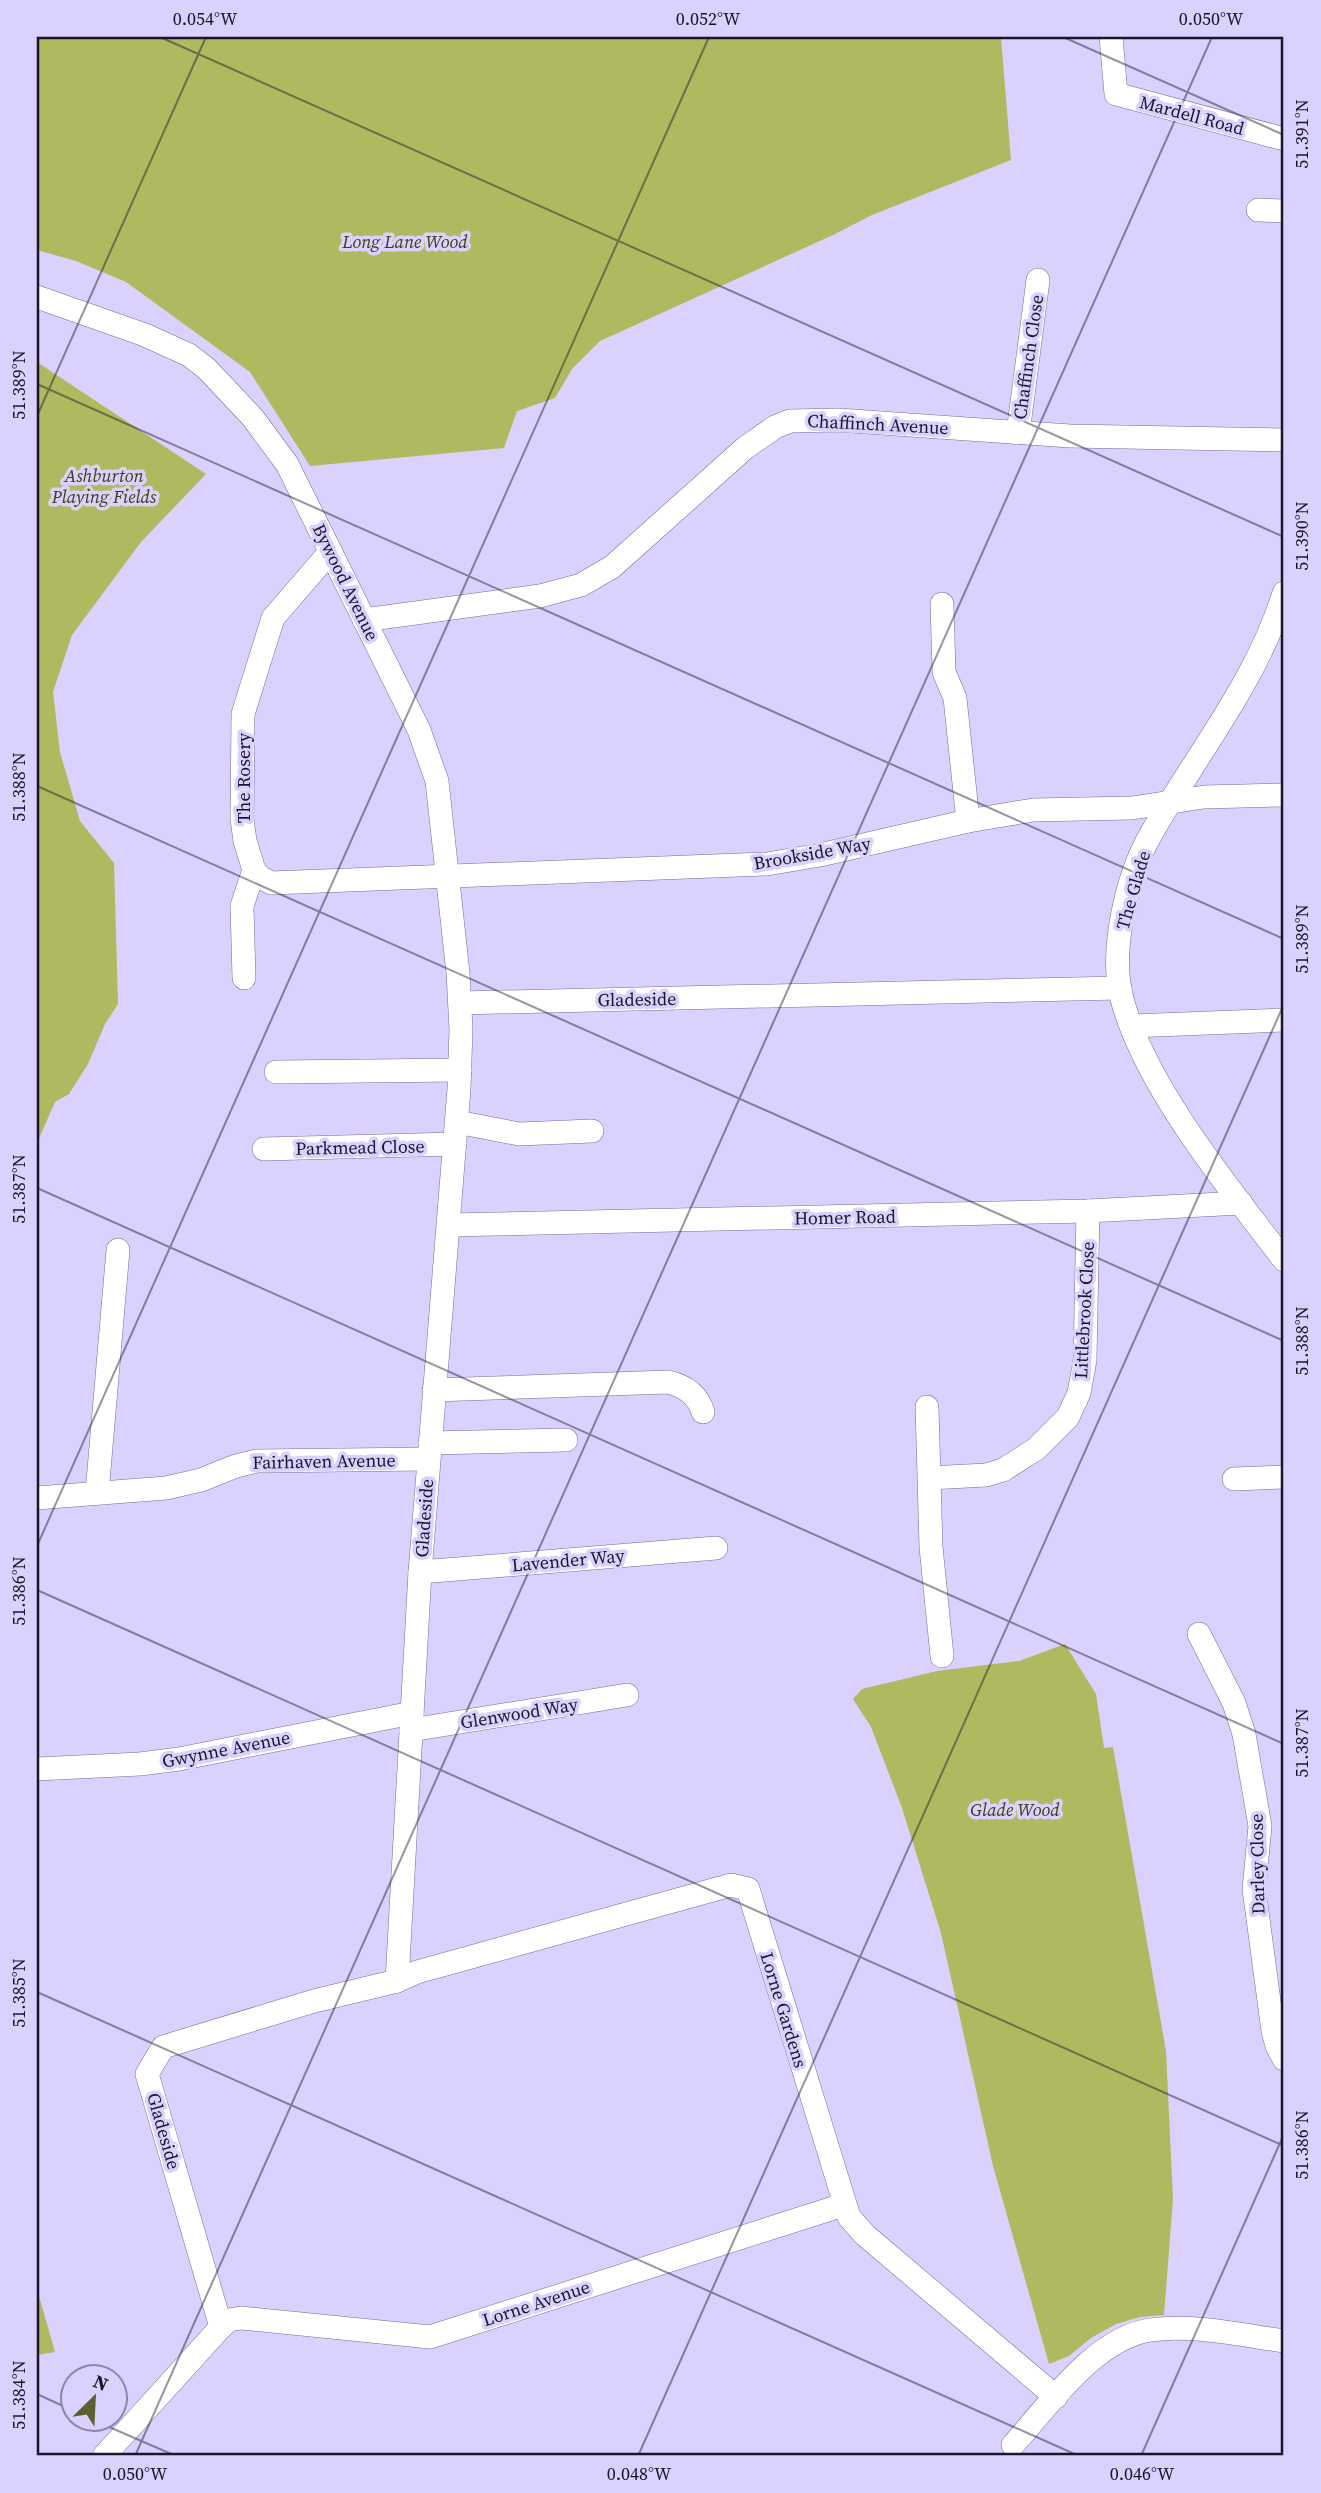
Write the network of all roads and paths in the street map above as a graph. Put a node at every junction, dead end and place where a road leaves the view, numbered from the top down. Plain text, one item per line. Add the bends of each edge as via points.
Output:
1 (1111, 37) edge
2 (1284, 139) edge
3 (1258, 210) dead end
4 (1284, 211) edge
5 (1038, 280) dead end
6 (37, 298) edge
7 (1018, 433) junction
8 (1284, 440) edge
9 (330, 552) junction
10 (1284, 593) edge
11 (942, 604) dead end
12 (364, 620) junction
13 (1284, 795) edge
14 (1171, 803) junction
15 (968, 821) junction
16 (254, 870) junction
17 (449, 876) junction
18 (244, 978) dead end
19 (1120, 988) junction
20 (460, 1003) junction
21 (1284, 1020) edge
22 (1132, 1026) junction
23 (460, 1070) junction
24 (276, 1072) dead end
25 (592, 1131) dead end
26 (456, 1133) junction
27 (264, 1149) dead end
28 (1241, 1203) junction
29 (1088, 1211) junction
30 (449, 1225) junction
31 (118, 1250) dead end
32 (1284, 1260) edge
33 (434, 1390) junction
34 (927, 1406) dead end
35 (703, 1412) dead end
36 (566, 1440) dead end
37 (429, 1451) junction
38 (1284, 1477) edge
39 (930, 1478) junction
40 (1234, 1479) dead end
41 (97, 1493) junction
42 (37, 1498) edge
43 (716, 1548) dead end
44 (420, 1572) junction
45 (1199, 1634) dead end
46 (942, 1656) dead end
47 (627, 1695) dead end
48 (412, 1721) junction
49 (37, 1769) edge
50 (397, 1981) junction
51 (1284, 2059) edge
52 (843, 2205) junction
53 (221, 2327) junction
54 (1284, 2341) edge
55 (1056, 2397) junction
56 (1013, 2445) dead end
57 (104, 2456) edge

1 - 2 street, Mardell Road via 1116,94
3 - 4 street
5 - 7 street, Chaffinch Close
6 - 9 street, Bywood Avenue via 145,335 207,369 282,456
7 - 8 street, Chaffinch Avenue
7 - 12 street, Chaffinch Avenue via 790,421 745,448 612,567 581,585 548,595
9 - 12 street, Bywood Avenue
9 - 16 street, The Rosery via 273,618 243,714 242,819
10 - 14 street, The Glade via 1261,650
11 - 15 street via 944,672 955,698
12 - 17 street, Bywood Avenue via 428,750 437,781
13 - 14 street, Brookside Way via 1217,796
14 - 15 street, Brookside Way via 1033,810
14 - 19 street, The Glade via 1149,836 1130,887 1120,937
15 - 17 street, Brookside Way via 767,864
16 - 17 street via 271,883
16 - 18 street via 242,906
17 - 20 street, Bywood Avenue
19 - 20 street, Gladeside
19 - 22 street, The Glade
20 - 23 street, Gladeside
21 - 22 street
22 - 28 street, The Glade via 1168,1097
23 - 24 street
23 - 26 street, Gladeside
25 - 26 street, Parkmead Close
26 - 27 street, Parkmead Close
26 - 30 street, Gladeside
28 - 29 street, Homer Road
28 - 32 street, The Glade
29 - 30 street, Homer Road
29 - 39 street, Littlebrook Close via 1085,1360 1079,1393 1068,1417 1036,1449 1003,1470
30 - 33 street, Gladeside
31 - 41 street
33 - 35 street via 668,1382 683,1386
33 - 37 street, Gladeside
34 - 39 street
36 - 37 street, Fairhaven Avenue
37 - 41 street, Fairhaven Avenue via 257,1461 166,1488
37 - 44 street, Gladeside
38 - 40 street
39 - 46 street
41 - 42 street, Fairhaven Avenue
43 - 44 street, Lavender Way
44 - 48 street, Gladeside
45 - 51 street, Darley Close via 1234,1703 1244,1734 1260,1826 1256,1905 1273,2031
47 - 48 street, Glenwood Way
48 - 49 street, Gwynne Avenue via 140,1764
48 - 50 street, Gladeside
50 - 52 street, Lorne Gardens via 731,1885 748,1889
50 - 53 street, Gladeside via 163,2047 147,2074
52 - 53 street, Lorne Avenue via 430,2337 241,2318
52 - 55 street, Lorne Gardens via 859,2230
53 - 57 street
54 - 55 street via 1148,2330 1101,2352
55 - 56 street

